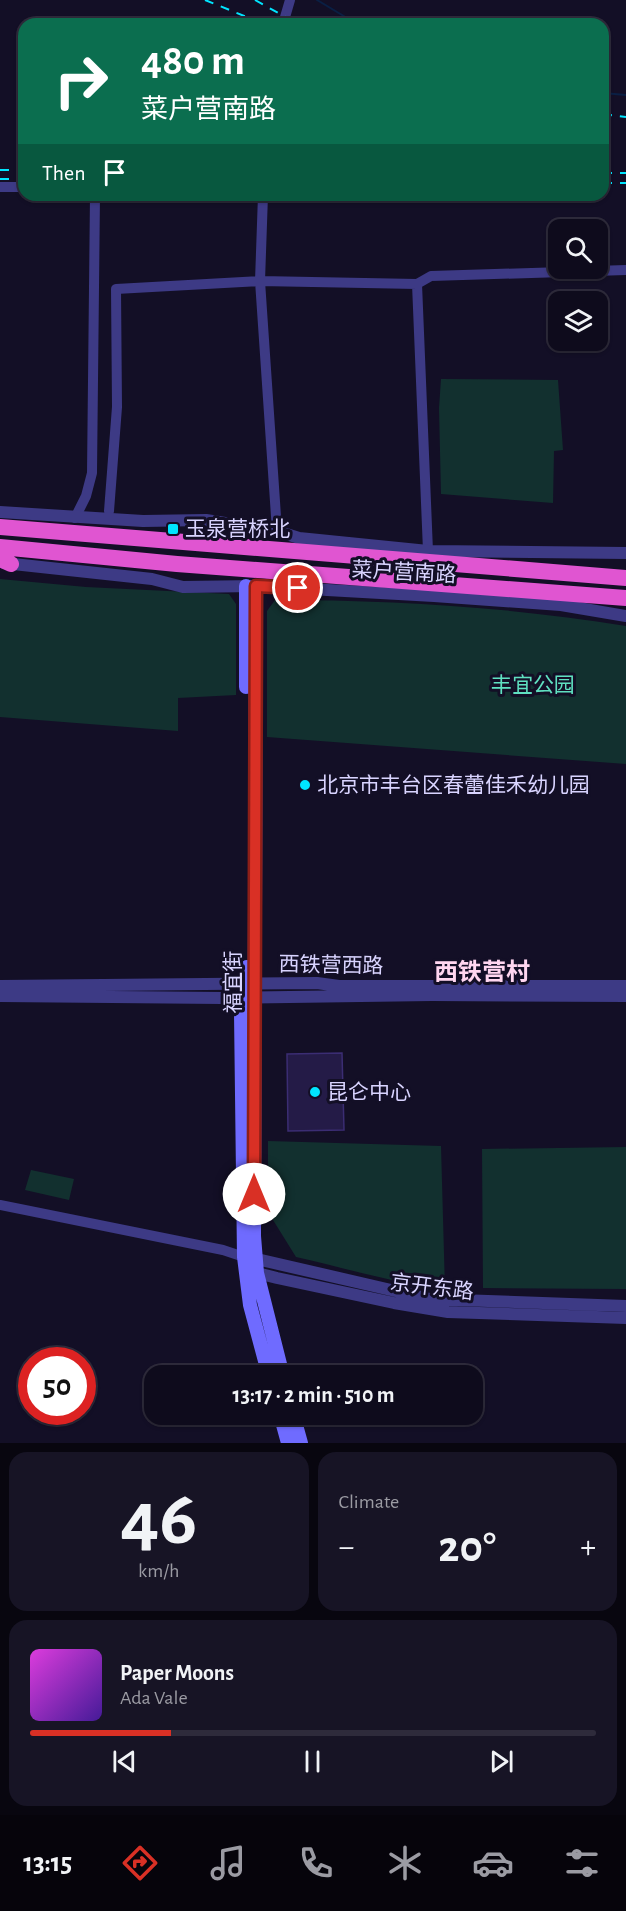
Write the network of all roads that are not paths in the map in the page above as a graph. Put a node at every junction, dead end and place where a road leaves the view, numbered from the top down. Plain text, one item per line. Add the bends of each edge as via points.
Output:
1 (289, 3) edge
2 (285, 18) edge
3 (0, 187) edge
4 (18, 187) edge
5 (95, 201) edge
6 (263, 201) edge
7 (626, 270) edge
8 (260, 281) junction
9 (417, 284) junction
10 (116, 289) junction
11 (94, 290) junction
12 (109, 511) dead end
13 (0, 512) edge
14 (75, 518) junction
15 (0, 527) edge
16 (277, 531) junction
17 (299, 538) junction
18 (0, 547) edge
19 (428, 551) junction
20 (333, 552) junction
21 (626, 553) edge
22 (4, 562) edge
23 (626, 578) edge
24 (251, 586) junction
25 (626, 597) edge
26 (626, 616) edge
27 (0, 986) edge
28 (626, 987) edge
29 (250, 991) junction
30 (0, 996) edge
31 (626, 996) edge
32 (0, 1205) edge
33 (249, 1258) junction
34 (257, 1273) junction
35 (626, 1306) edge
36 (626, 1318) edge
37 (266, 1365) edge
38 (279, 1365) edge
39 (283, 1425) edge
40 (296, 1425) edge
41 (288, 1443) edge
42 (300, 1443) edge

1 - 2 street
3 - 4 street
5 - 11 street
6 - 8 street
7 - 9 street via 431,276
8 - 9 street
8 - 10 street
8 - 16 street
9 - 19 street
10 - 11 street
10 - 12 street via 117,407
11 - 14 street via 92,473
13 - 14 street, 菜户营南路
14 - 16 street, 菜户营南路 via 206,520
15 - 20 highway, 菜户营南路
16 - 17 street, 菜户营南路
17 - 19 street, 菜户营南路
17 - 20 highway
18 - 25 highway, 菜户营南路
19 - 21 street, 菜户营南路
20 - 23 highway, 菜户营南路
22 - 24 street, 菜户营南路 via 152,579 183,587
24 - 26 street, 菜户营南路 via 561,604
24 - 29 main road, 福宜街 via 247,964
27 - 29 street, 西铁营西路
28 - 29 street, 西铁营西路 via 317,983
29 - 30 street, 西铁营西路
29 - 31 street, 西铁营西路
29 - 33 main road, 福宜街 via 241,1013
32 - 33 street, 京开东路
33 - 34 main road, 福宜街
33 - 35 street, 京开东路 via 430,1299
33 - 37 main road, 福宜街 via 250,1305
34 - 36 street, 京开东路 via 448,1312
34 - 38 main road, 福宜街
39 - 41 main road
40 - 42 main road

